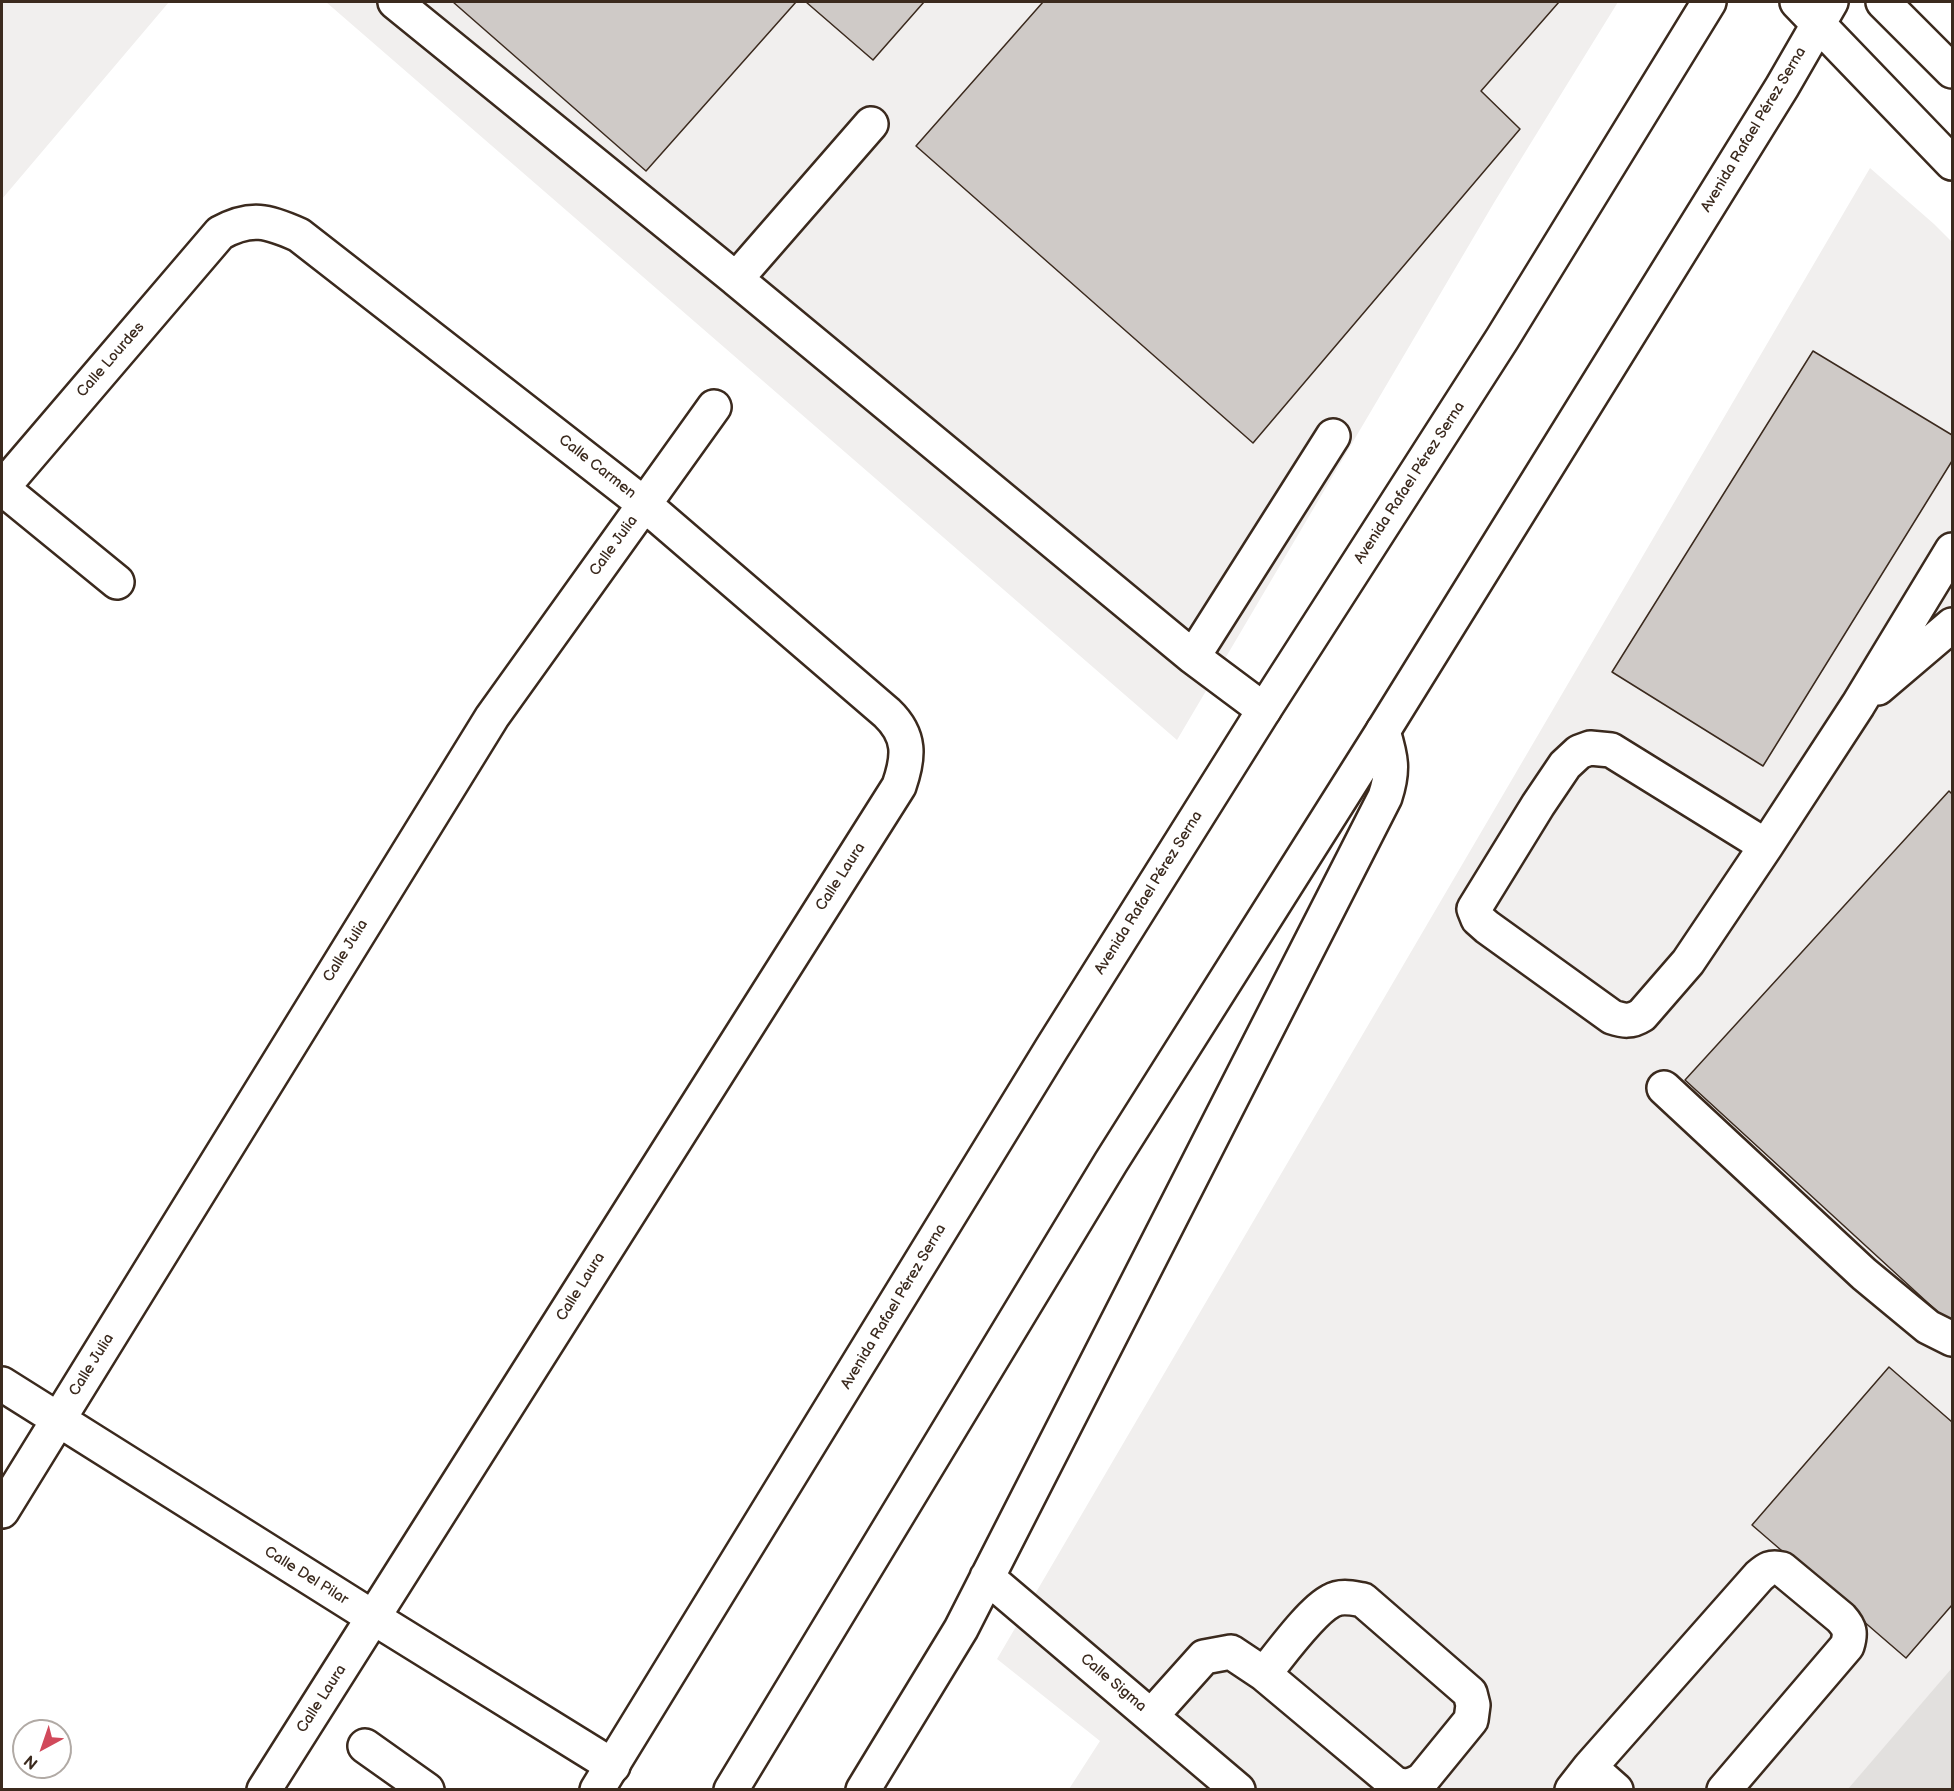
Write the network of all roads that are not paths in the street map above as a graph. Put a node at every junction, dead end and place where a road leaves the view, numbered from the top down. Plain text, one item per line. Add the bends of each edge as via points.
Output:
1 (395, 2) edge
2 (1709, 2) edge
3 (1883, 2) edge
4 (1815, 9) edge
5 (1953, 71) edge
6 (871, 124) dead end
7 (1953, 163) edge
8 (220, 233) joint
9 (736, 279) junction
10 (714, 407) dead end
11 (1333, 436) dead end
12 (2, 488) edge
13 (644, 504) junction
14 (1953, 550) edge
15 (117, 582) dead end
16 (1953, 625) edge
17 (1192, 657) junction
18 (1858, 705) junction
19 (1264, 710) junction
20 (1383, 730) junction
21 (899, 786) joint
22 (1766, 846) junction
23 (1664, 1088) dead end
24 (1953, 1339) edge
25 (2, 1384) edge
26 (58, 1419) junction
27 (2, 1511) edge
28 (987, 1577) junction
29 (374, 1618) junction
30 (1264, 1674) junction
31 (1152, 1715) junction
32 (365, 1746) dead end
33 (605, 1778) edge
34 (1581, 1778) edge
35 (264, 1790) edge
36 (427, 1790) edge
37 (731, 1790) edge
38 (863, 1790) edge
39 (1238, 1790) edge
40 (1616, 1790) edge
41 (1724, 1790) edge

1 - 9 street
2 - 19 street, Avenida Rafael Pérez Serna via 1502,339
3 - 5 street
4 - 7 street
4 - 20 street, Avenida Rafael Pérez Serna via 1782,87
6 - 9 street
8 - 12 street, Calle Lourdes
8 - 13 street, Calle Carmen via 236,224 260,221 299,235
9 - 17 street
10 - 13 street, Calle Julia
11 - 17 street
12 - 15 street
13 - 21 street, Calle Carmen via 895,721 907,747
13 - 26 street, Calle Julia via 492,717
14 - 18 street
16 - 18 street
17 - 19 street
18 - 22 street
19 - 33 street, Avenida Rafael Pérez Serna
20 - 28 street via 1392,762 1385,797
20 - 37 street, Avenida Rafael Pérez Serna via 1105,1172
21 - 29 street, Calle Laura
22 - 22 street via 1611,750 1590,748 1565,765 1474,909 1487,927 1612,1017 1634,1020 1688,962
23 - 24 street via 1864,1274 1928,1327
25 - 26 street, Calle Del Pilar
26 - 27 street, Calle Julia
26 - 29 street, Calle Del Pilar
28 - 31 street, Calle Sigma
28 - 38 street via 961,1629
29 - 33 street, Calle Del Pilar
29 - 35 street, Calle Laura
30 - 30 street via 1314,1614 1331,1600 1348,1596 1363,1600 1470,1693 1471,1720 1422,1780 1402,1786
30 - 31 street via 1231,1652 1204,1657
31 - 39 street, Calle Sigma
32 - 36 street
34 - 40 street
34 - 41 street via 1759,1576 1775,1567 1841,1618 1851,1635 1846,1646

